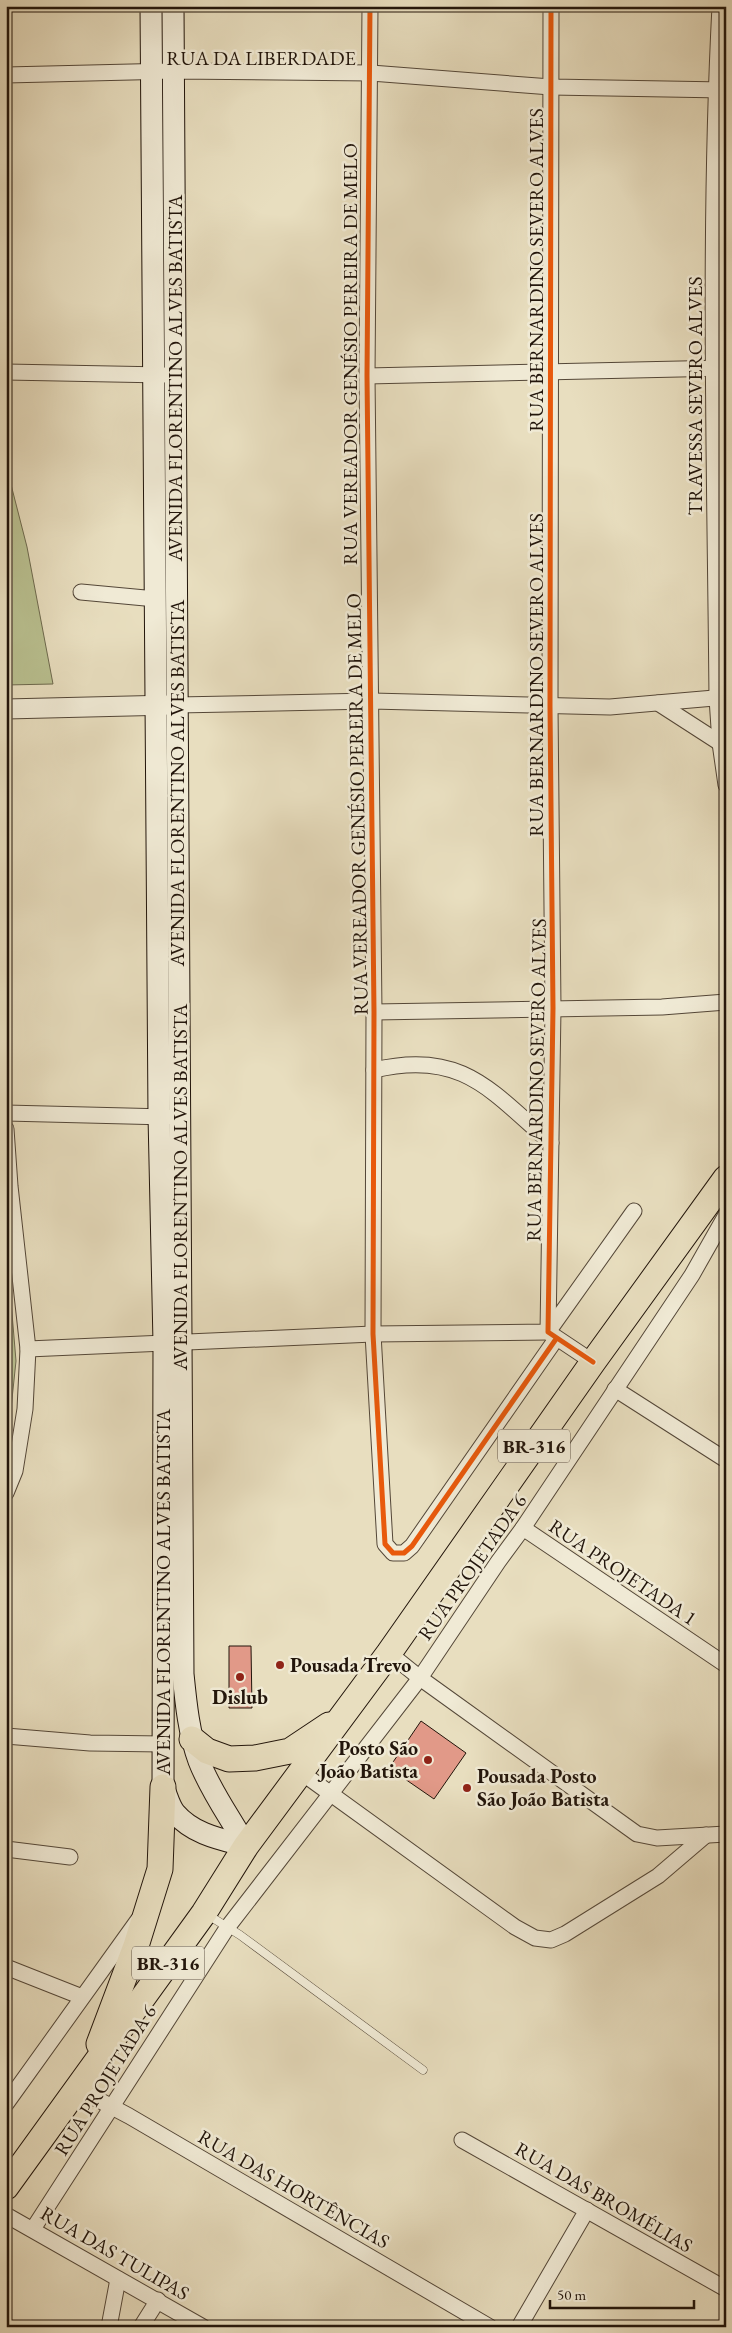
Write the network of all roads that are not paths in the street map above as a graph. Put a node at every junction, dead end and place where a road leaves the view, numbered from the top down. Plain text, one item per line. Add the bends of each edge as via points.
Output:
1 (151, 6) edge
2 (173, 6) edge
3 (370, 6) edge
4 (551, 6) edge
5 (720, 6) edge
6 (173, 71) junction
7 (152, 72) junction
8 (371, 73) junction
9 (6, 75) edge
10 (552, 87) junction
11 (721, 90) edge
12 (720, 367) edge
13 (6, 372) edge
14 (550, 372) junction
15 (165, 375) junction
16 (367, 376) junction
17 (81, 592) dead end
18 (156, 599) junction
19 (721, 698) edge
20 (372, 701) junction
21 (658, 703) junction
22 (167, 705) junction
23 (550, 706) junction
24 (6, 709) edge
25 (720, 743) junction
26 (726, 785) edge
27 (726, 1002) edge
28 (553, 1008) junction
29 (374, 1012) junction
30 (374, 1070) junction
31 (6, 1113) edge
32 (169, 1117) junction
33 (6, 1129) edge
34 (551, 1144) junction
35 (726, 1178) edge
36 (721, 1208) edge
37 (634, 1211) dead end
38 (372, 1334) junction
39 (552, 1336) junction
40 (172, 1343) junction
41 (28, 1349) junction
42 (593, 1362) junction
43 (615, 1389) junction
44 (726, 1460) edge
45 (6, 1493) edge
46 (524, 1528) junction
47 (390, 1653) junction
48 (726, 1665) edge
49 (173, 1674) junction
50 (420, 1678) junction
51 (343, 1715) junction
52 (6, 1736) edge
53 (192, 1739) junction
54 (163, 1744) junction
55 (302, 1773) junction
56 (163, 1787) junction
57 (330, 1794) junction
58 (726, 1834) edge
59 (706, 1835) junction
60 (246, 1846) junction
61 (6, 1849) edge
62 (70, 1857) dead end
63 (150, 1902) junction
64 (204, 1913) junction
65 (227, 1928) junction
66 (6, 1967) edge
67 (82, 1997) junction
68 (423, 2070) dead end
69 (82, 2083) junction
70 (6, 2104) edge
71 (113, 2107) junction
72 (462, 2140) dead end
73 (6, 2187) edge
74 (587, 2210) junction
75 (6, 2214) edge
76 (33, 2229) junction
77 (118, 2279) junction
78 (726, 2289) edge
79 (158, 2300) junction
80 (109, 2327) edge
81 (141, 2327) edge
82 (203, 2327) edge
83 (490, 2327) edge
84 (519, 2327) edge

1 - 7 main road, AVENIDA FLORENTINO ALVES BATISTA
2 - 6 main road, AVENIDA FLORENTINO ALVES BATISTA
3 - 8 street, RUA VEREADOR GENÉSIO PEREIRA DE MELO
4 - 10 street, RUA BERNARDINO SEVERO ALVES
5 - 11 street, TRAVESSA SEVERO ALVES
6 - 7 street, RUA DA LIBERDADE
6 - 8 street, RUA DA LIBERDADE
6 - 15 main road, AVENIDA FLORENTINO ALVES BATISTA
7 - 9 street, RUA DA LIBERDADE
7 - 15 main road, AVENIDA FLORENTINO ALVES BATISTA
8 - 10 street, RUA DA LIBERDADE
8 - 16 street, RUA VEREADOR GENÉSIO PEREIRA DE MELO
10 - 11 street, RUA DA LIBERDADE
10 - 14 street, RUA BERNARDINO SEVERO ALVES
11 - 12 street, TRAVESSA SEVERO ALVES
12 - 14 street
12 - 19 street, TRAVESSA SEVERO ALVES
13 - 15 street
14 - 16 street
14 - 23 street, RUA BERNARDINO SEVERO ALVES
15 - 18 main road, AVENIDA FLORENTINO ALVES BATISTA
15 - 22 main road, AVENIDA FLORENTINO ALVES BATISTA
16 - 20 street, RUA VEREADOR GENÉSIO PEREIRA DE MELO
17 - 18 street
18 - 22 main road, AVENIDA FLORENTINO ALVES BATISTA
19 - 21 street
19 - 25 street, TRAVESSA SEVERO ALVES
20 - 22 street
20 - 23 street
20 - 29 street, RUA VEREADOR GENÉSIO PEREIRA DE MELO
21 - 23 street
21 - 25 street
22 - 24 street
22 - 32 main road, AVENIDA FLORENTINO ALVES BATISTA
23 - 28 street, RUA BERNARDINO SEVERO ALVES
25 - 26 street, TRAVESSA SEVERO ALVES
27 - 28 street via 662,1007
28 - 29 street
28 - 34 street, RUA BERNARDINO SEVERO ALVES
29 - 30 street, RUA VEREADOR GENÉSIO PEREIRA DE MELO
30 - 34 street via 395,1065 428,1064 462,1072 484,1085
30 - 38 street, RUA VEREADOR GENÉSIO PEREIRA DE MELO
31 - 32 street
32 - 40 main road, AVENIDA FLORENTINO ALVES BATISTA
33 - 41 street
34 - 39 street, RUA BERNARDINO SEVERO ALVES
35 - 36 highway, BR-316
36 - 42 highway, BR-316
36 - 43 street, RUA PROJETADA 6 via 692,1275
37 - 39 street
38 - 39 street
38 - 39 street, RUA VEREADOR GENÉSIO PEREIRA DE MELO via 385,1544 393,1553 404,1553 412,1546
38 - 40 street
39 - 42 street
40 - 41 street
40 - 49 main road, AVENIDA FLORENTINO ALVES BATISTA
41 - 45 street via 25,1409 15,1471
42 - 47 highway, BR-316
43 - 44 street
43 - 46 street, RUA PROJETADA 6
46 - 48 street, RUA PROJETADA 1
46 - 50 street, RUA PROJETADA 6
47 - 50 street
47 - 51 highway, BR-316
49 - 53 main road, AVENIDA FLORENTINO ALVES BATISTA
49 - 54 main road, AVENIDA FLORENTINO ALVES BATISTA
50 - 57 street, RUA PROJETADA 6
50 - 59 street via 637,1834 657,1838
51 - 53 highway via 290,1751 255,1758 230,1759 207,1751
51 - 55 highway, BR-316
52 - 54 street via 90,1743
53 - 60 main road, AVENIDA FLORENTINO ALVES BATISTA via 224,1812
54 - 56 main road, AVENIDA FLORENTINO ALVES BATISTA
55 - 57 street
55 - 60 highway, BR-316
56 - 60 main road, AVENIDA FLORENTINO ALVES BATISTA via 174,1812 195,1830 212,1838
56 - 63 highway via 160,1869
57 - 59 street via 515,1927 535,1938 551,1940 658,1876
57 - 65 street, RUA PROJETADA 6
58 - 59 street
60 - 64 highway, BR-316
61 - 62 street
63 - 67 street
63 - 69 highway
64 - 65 lane
64 - 69 highway, BR-316
65 - 68 lane
65 - 71 street, RUA PROJETADA 6
66 - 67 street
67 - 70 street
69 - 71 street, RUA DAS HORTÊNCIAS
69 - 73 highway, BR-316
71 - 76 street, RUA PROJETADA 6
71 - 83 street, RUA DAS HORTÊNCIAS
72 - 74 street, RUA DAS BROMÉLIAS
74 - 78 street, RUA DAS BROMÉLIAS
74 - 84 street
75 - 76 street, RUA DAS TULIPAS
76 - 77 street, RUA DAS TULIPAS
77 - 79 street, RUA DAS TULIPAS
77 - 80 street
79 - 81 street
79 - 82 street, RUA DAS TULIPAS

